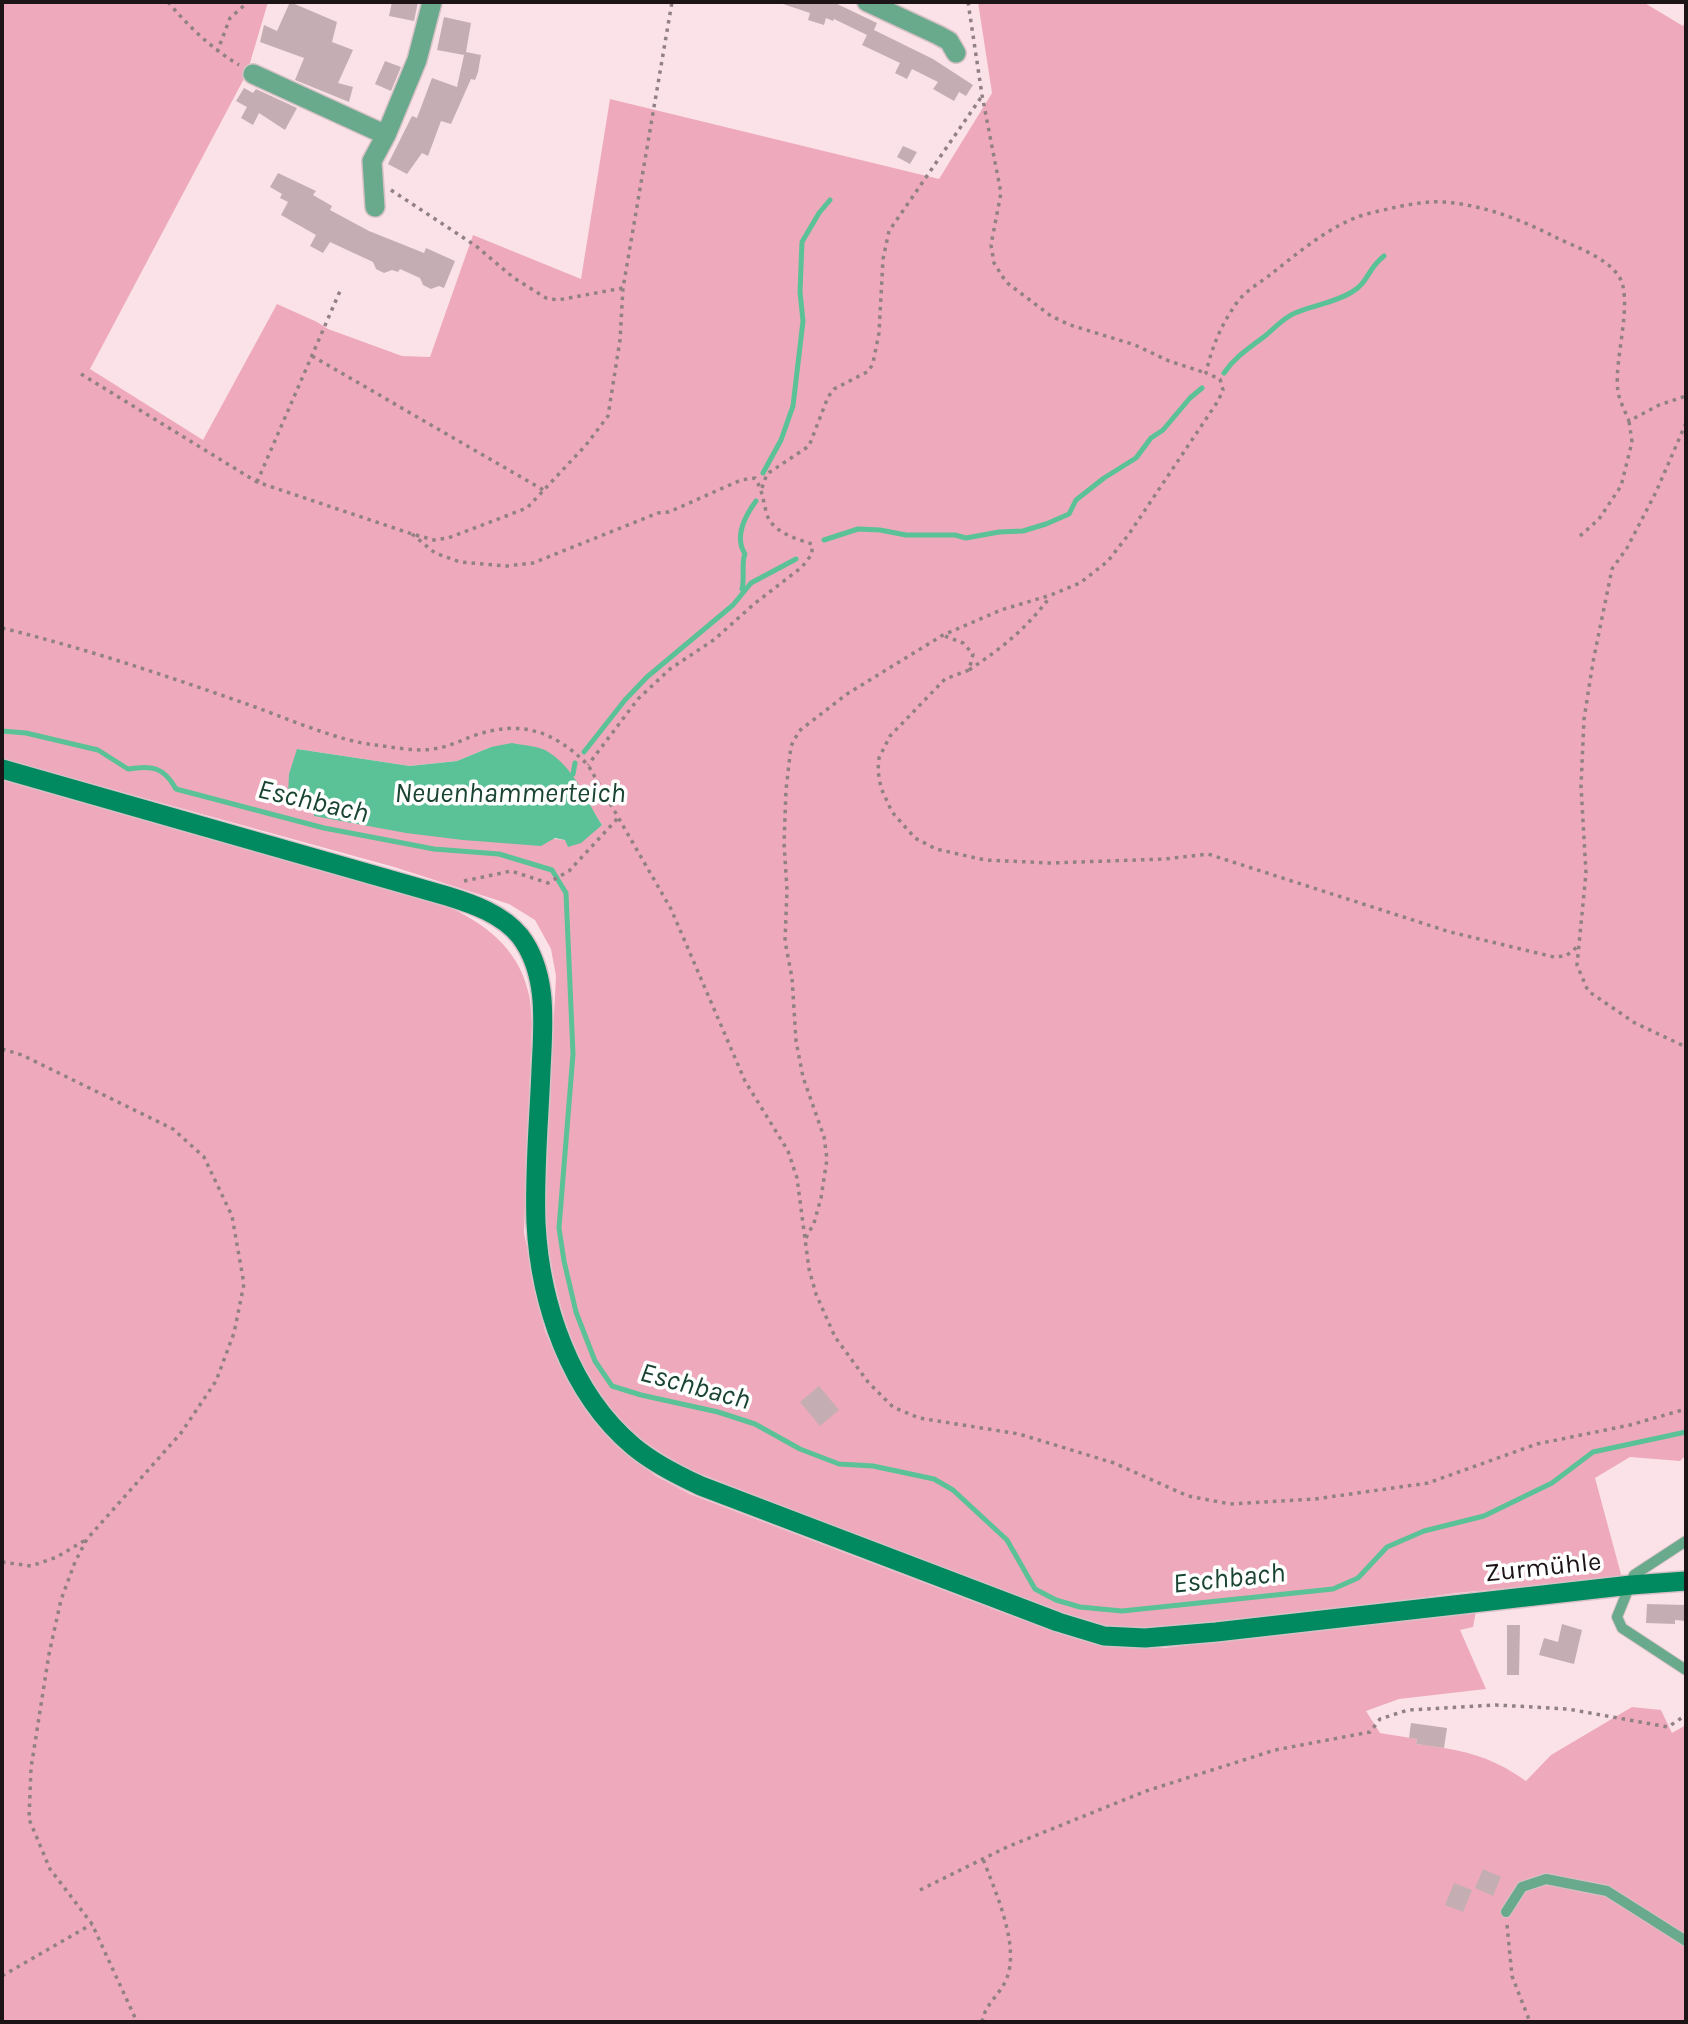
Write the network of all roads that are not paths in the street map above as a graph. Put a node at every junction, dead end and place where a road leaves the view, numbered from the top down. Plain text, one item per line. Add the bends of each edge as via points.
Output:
1 (432, 2) edge
2 (867, 2) edge
3 (966, 50) road end
4 (253, 74) road end
5 (386, 135) junction
6 (375, 207) dead end
7 (2, 769) edge
8 (1686, 1541) edge
9 (1686, 1581) edge
10 (1631, 1585) junction
11 (1686, 1670) edge
12 (1506, 1912) road end
13 (1686, 1941) edge

1 - 5 street via 416,60
2 - 3 street
4 - 5 street
5 - 6 street via 372,161
7 - 10 main road, Zurmühle via 447,896 483,909 512,928 529,952 541,992 536,1225 554,1318 573,1367 600,1412 667,1470 784,1519 1104,1636 1216,1632
8 - 10 lane via 1642,1567
9 - 10 main road, Zurmühle
10 - 11 lane via 1617,1612 1622,1628
12 - 13 lane via 1522,1887 1546,1879 1607,1891

